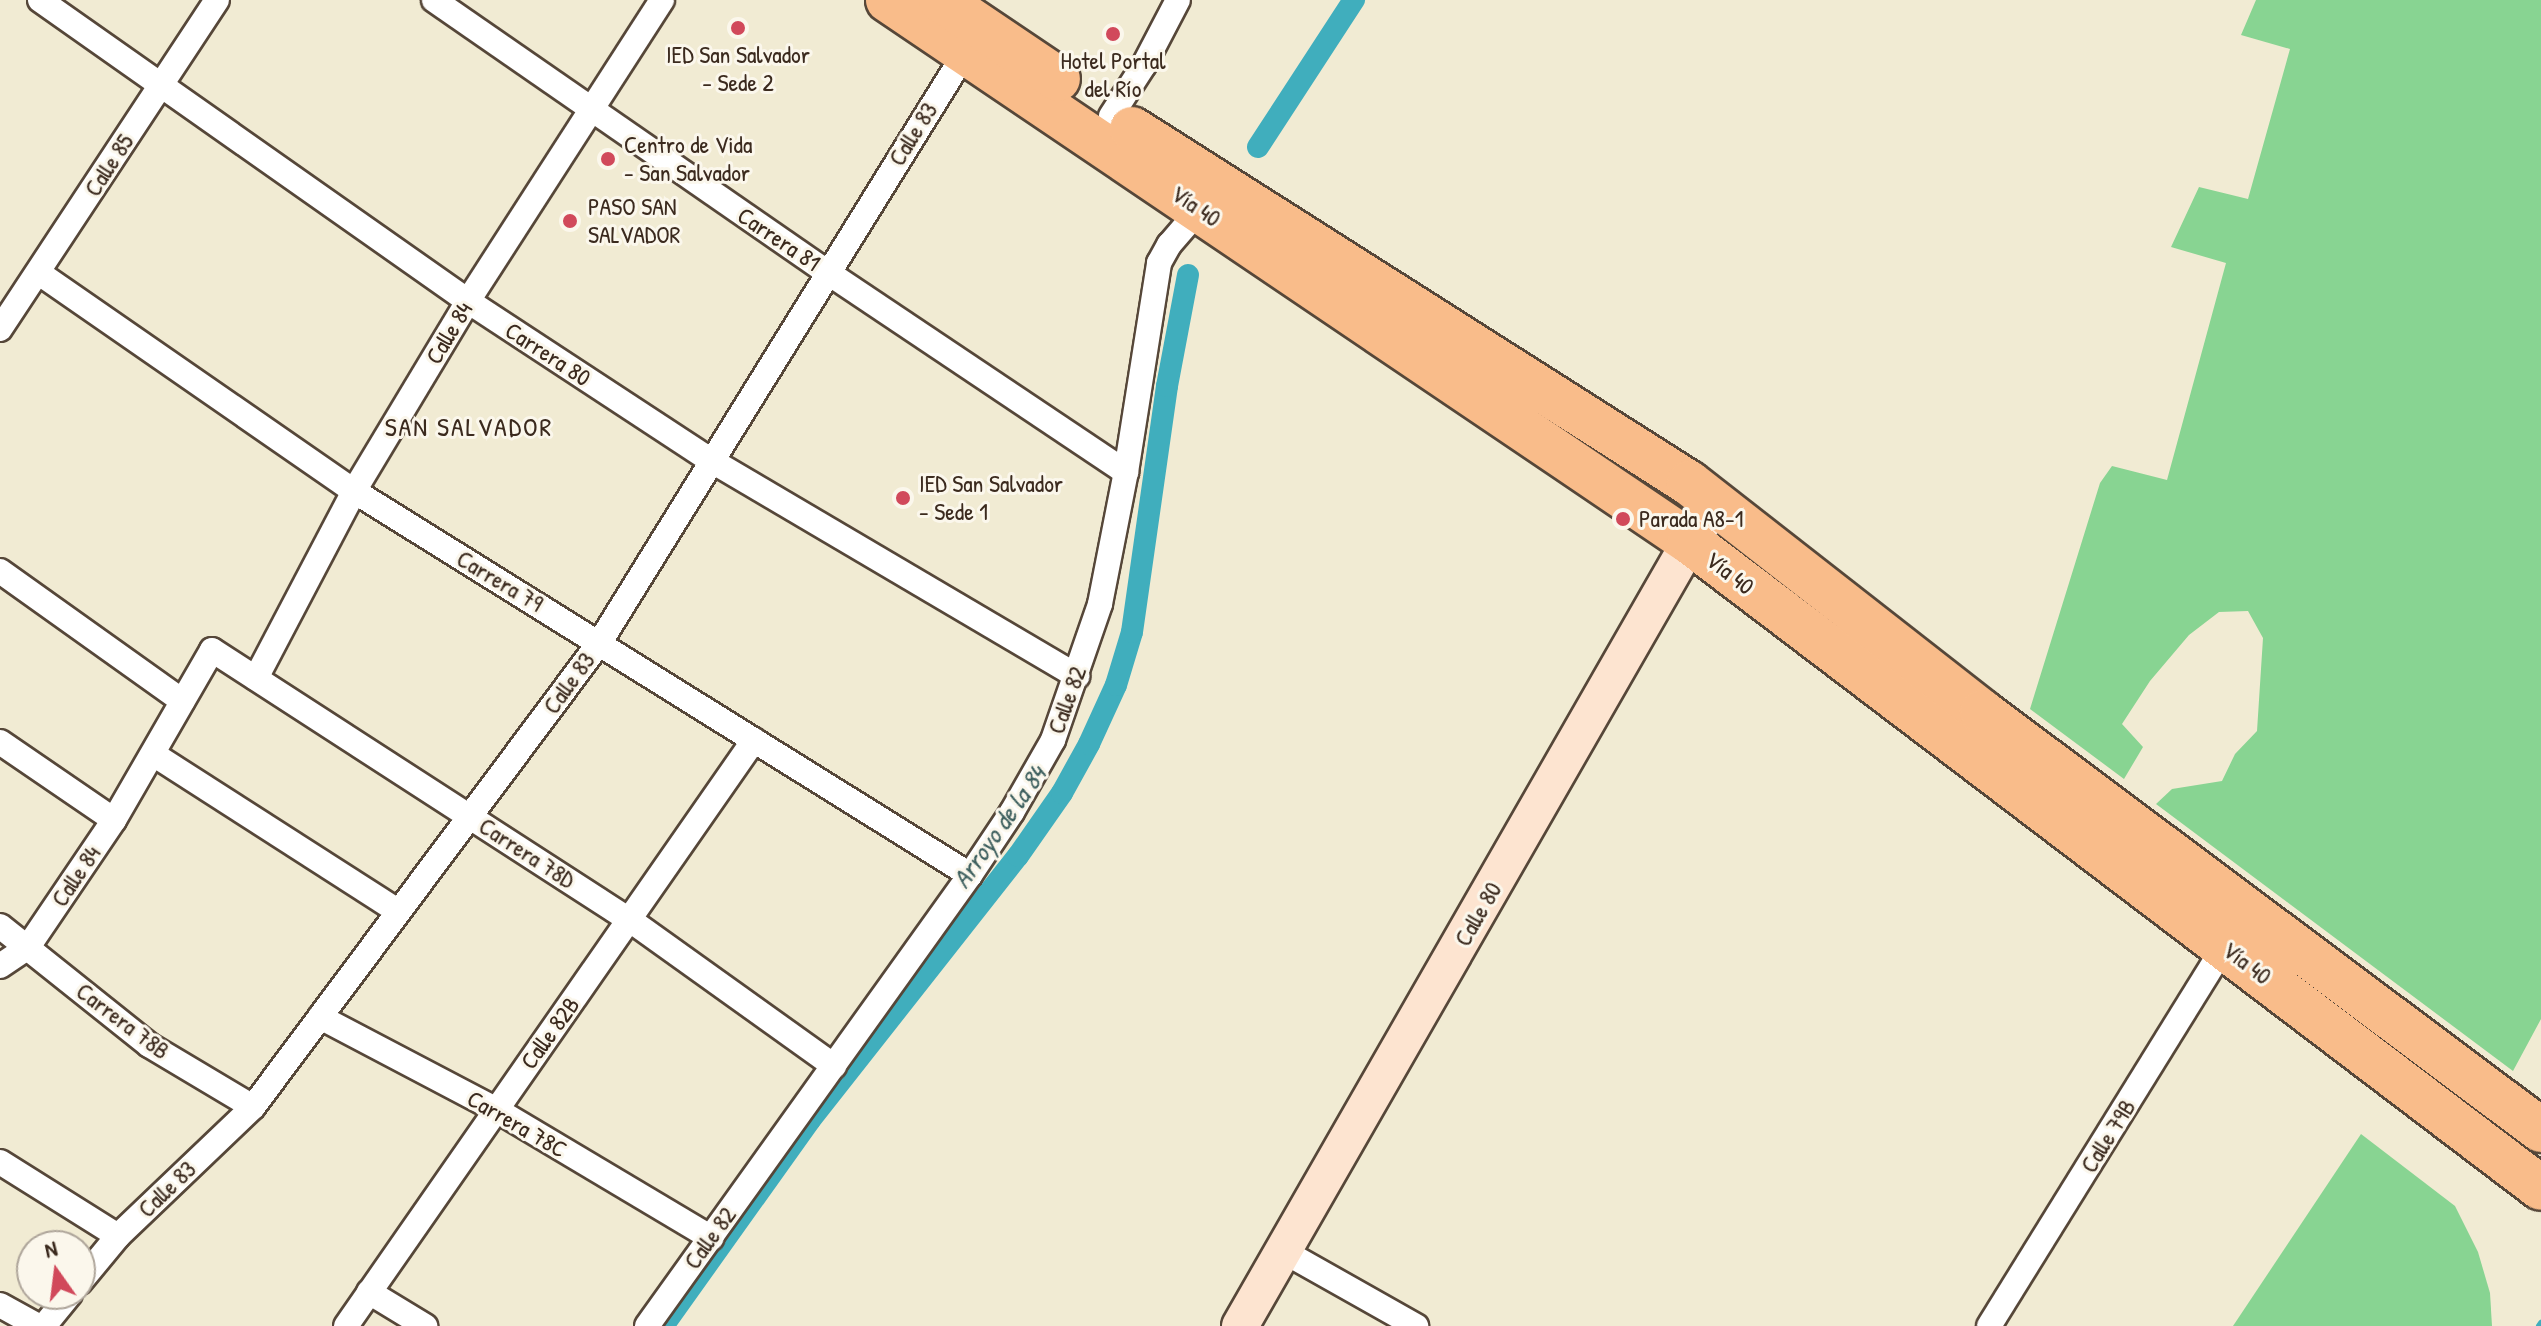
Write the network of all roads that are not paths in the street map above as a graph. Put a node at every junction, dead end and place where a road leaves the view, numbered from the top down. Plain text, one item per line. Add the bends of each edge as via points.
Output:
1 (40, 0) edge
2 (217, 0) edge
3 (434, 0) edge
4 (662, 0) edge
5 (888, 0) edge
6 (1178, 0) edge
7 (956, 21) edge
8 (161, 85) junction
9 (591, 110) junction
10 (1111, 116) junction
11 (1200, 209) junction
12 (827, 272) junction
13 (39, 273) junction
14 (468, 301) junction
15 (0, 329) edge
16 (712, 461) junction
17 (1126, 472) junction
18 (354, 491) junction
19 (1716, 503) junction
20 (1690, 542) junction
21 (0, 571) edge
22 (600, 642) junction
23 (212, 650) joint
24 (1077, 676) junction
25 (256, 678) junction
26 (182, 701) junction
27 (1985, 739) junction
28 (754, 740) junction
29 (0, 742) edge
30 (153, 754) junction
31 (471, 816) junction
32 (114, 820) junction
33 (970, 875) junction
34 (398, 911) junction
35 (630, 920) junction
36 (0, 926) edge
37 (2225, 946) junction
38 (28, 947) junction
39 (0, 966) edge
40 (320, 1017) junction
41 (834, 1066) junction
42 (253, 1107) junction
43 (495, 1109) junction
44 (2541, 1130) edge
45 (0, 1162) edge
46 (2541, 1188) edge
47 (118, 1236) junction
48 (711, 1238) junction
49 (1283, 1251) junction
50 (96, 1263) edge
51 (369, 1292) junction
52 (0, 1305) edge
53 (56, 1310) edge
54 (41, 1326) edge
55 (346, 1326) edge
56 (425, 1326) edge
57 (647, 1326) edge
58 (1240, 1326) edge
59 (1416, 1326) edge
60 (1989, 1326) edge

1 - 8 street, Carrera 80
2 - 8 street, Calle 85
3 - 9 street, Carrera 81
4 - 9 street, Calle 84
5 - 7 highway, Vía 40
6 - 10 street
7 - 10 highway, Vía 40
7 - 11 highway, Vía 40
7 - 12 street, Calle 83
8 - 13 street, Calle 85
8 - 14 street, Carrera 80
9 - 12 street, Carrera 81
9 - 14 street, Calle 84
10 - 19 highway, Vía 40
11 - 17 street, Calle 82 via 1159,263
11 - 20 highway, Vía 40
12 - 16 street, Calle 83
12 - 17 street, Carrera 81
13 - 15 street, Calle 85
13 - 18 street, Carrera 79
14 - 16 street, Carrera 80
14 - 18 street, Calle 84
16 - 22 street, Calle 83
16 - 24 street, Carrera 80
17 - 24 street, Calle 82 via 1100,604
18 - 22 street, Carrera 79
18 - 25 street, Calle 84
19 - 20 street, Calle 80
19 - 27 highway, Vía 40
20 - 27 highway, Vía 40
20 - 49 street, Calle 80
21 - 26 street
22 - 28 street, Carrera 79
22 - 31 street, Calle 83
23 - 25 street, Carrera 78D
23 - 26 street, Calle 84
24 - 33 street, Calle 82 via 1053,740
25 - 31 street, Carrera 78D
26 - 30 street, Calle 84
27 - 37 highway, Vía 40
27 - 44 highway, Vía 40
28 - 33 street, Carrera 79
28 - 35 street, Calle 82B
29 - 32 street
30 - 32 street, Calle 84
30 - 34 street
31 - 34 street, Calle 83
31 - 35 street, Carrera 78D
32 - 38 street, Calle 84
33 - 41 street, Calle 82
34 - 40 street, Calle 83
35 - 41 street, Carrera 78D
35 - 43 street, Calle 82B
36 - 38 street, Carrera 78B
37 - 46 highway, Vía 40
37 - 60 street, Calle 79B
38 - 39 street, Calle 84
38 - 42 street, Carrera 78B via 149,1045
40 - 42 street, Calle 83
40 - 43 street, Carrera 78C
41 - 48 street, Calle 82
42 - 47 street, Calle 83
43 - 48 street, Carrera 78C
43 - 51 street, Calle 82B
45 - 47 street
47 - 50 street, Calle 83
48 - 57 street, Calle 82
49 - 58 street, Calle 80
49 - 59 street
51 - 55 street, Calle 82B
51 - 56 street
52 - 54 street
53 - 54 street

